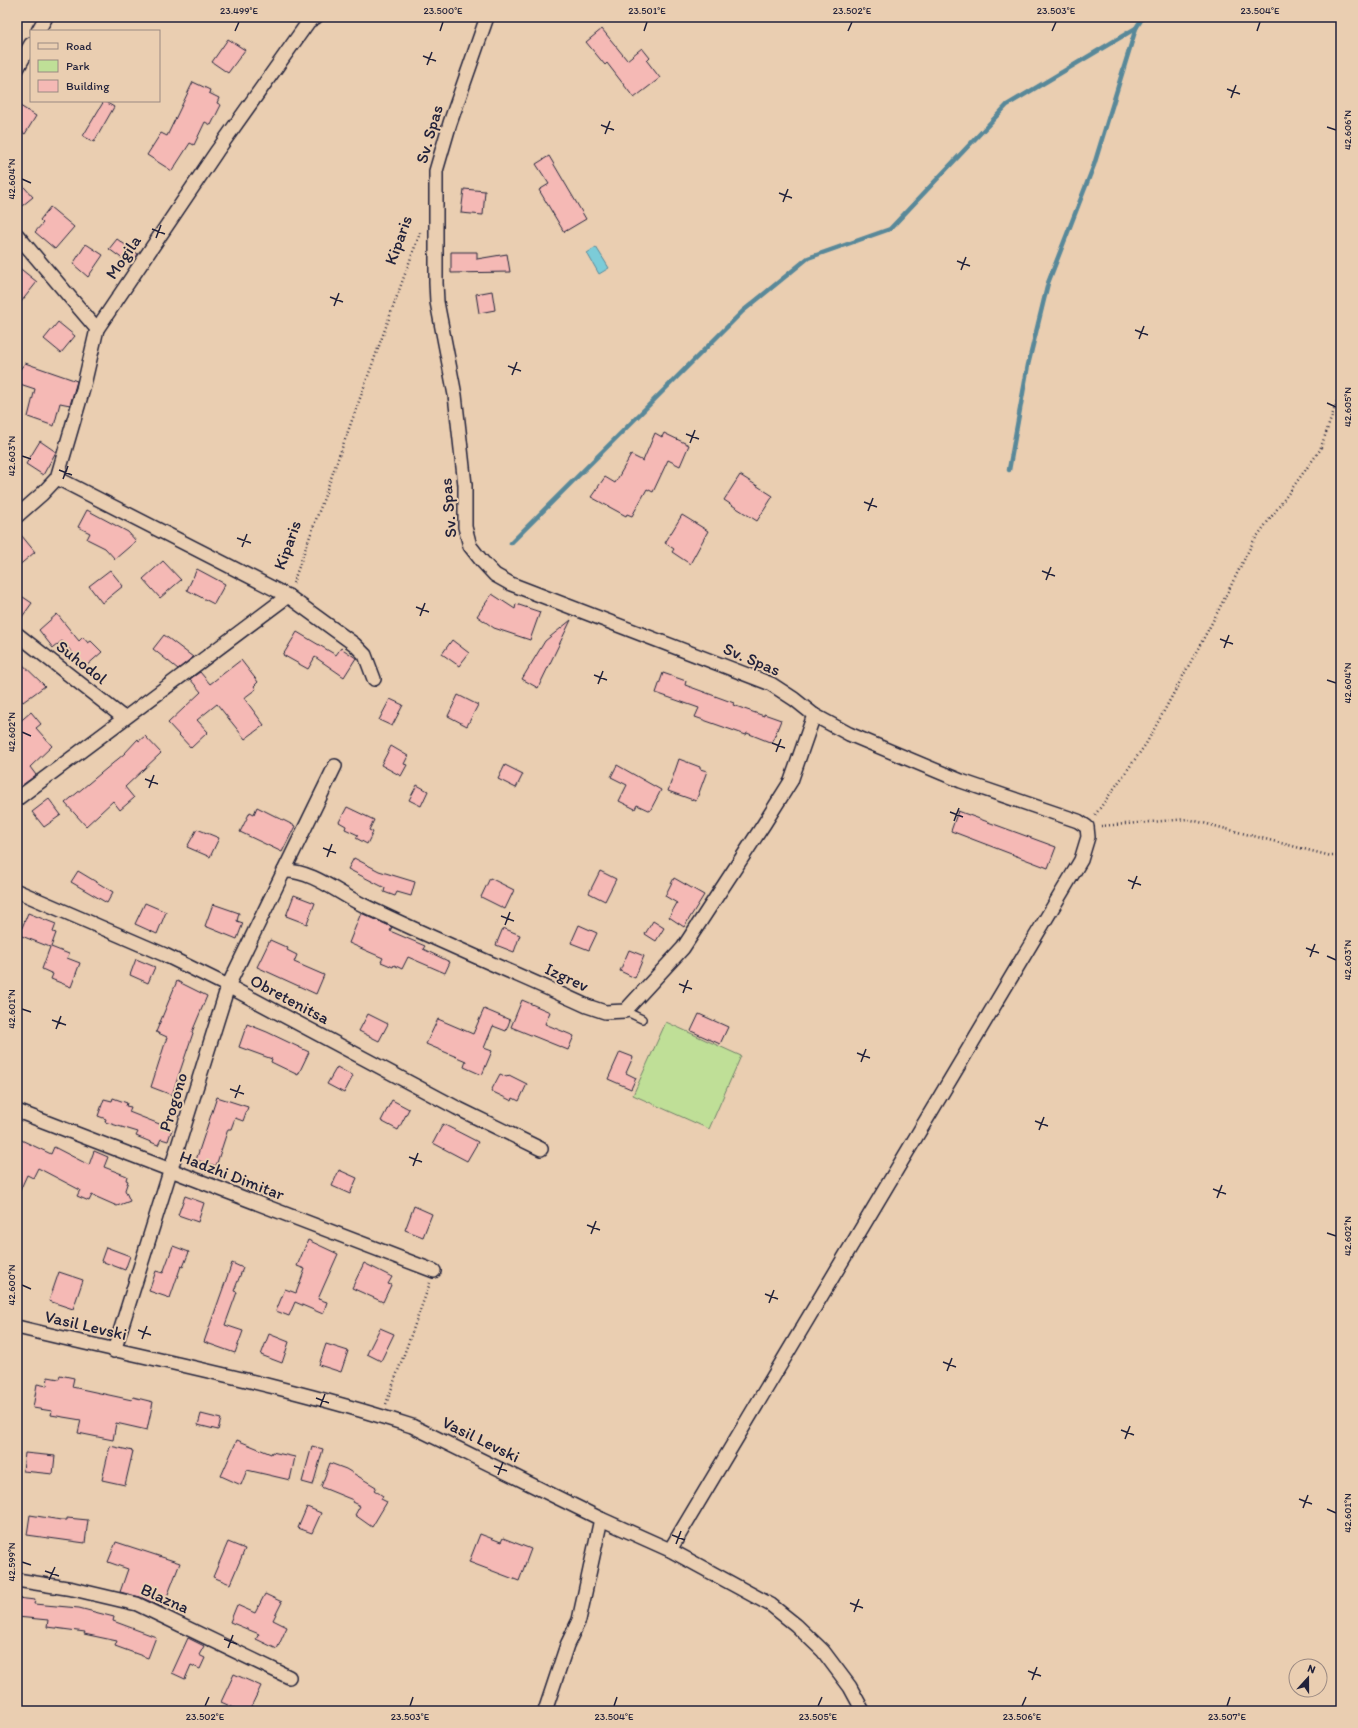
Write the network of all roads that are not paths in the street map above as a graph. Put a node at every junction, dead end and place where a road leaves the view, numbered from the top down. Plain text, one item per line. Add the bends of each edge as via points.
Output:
1 (46, 17) edge
2 (487, 17) edge
3 (310, 18) edge
4 (39, 30) edge
5 (30, 46) edge
6 (17, 69) edge
7 (17, 235) edge
8 (97, 329) junction
9 (56, 478) junction
10 (17, 516) edge
11 (288, 596) junction
12 (17, 634) edge
13 (374, 679) dead end
14 (814, 715) junction
15 (124, 718) junction
16 (335, 766) dead end
17 (17, 799) edge
18 (284, 871) junction
19 (17, 891) edge
20 (228, 986) junction
21 (625, 1011) junction
22 (642, 1020) dead end
23 (17, 1111) edge
24 (541, 1149) dead end
25 (170, 1171) junction
26 (434, 1271) road end
27 (17, 1327) edge
28 (114, 1351) junction
29 (601, 1519) junction
30 (670, 1550) junction
31 (17, 1580) edge
32 (289, 1677) dead end
33 (545, 1711) edge
34 (863, 1711) edge

1 - 4 street
2 - 14 street, Sv. Spas via 450,122 436,171 438,302 455,395 465,485 465,527 470,546 495,575 511,584 771,684
3 - 8 street, Mogila
5 - 6 street
7 - 8 street
8 - 9 street, Mogila via 83,389
9 - 10 street, Mogila
9 - 11 street
11 - 13 street via 354,644 365,655
11 - 15 street, Kiparis
12 - 15 street, Suhodol
14 - 21 street via 791,781 764,824 682,948
14 - 30 street, Sv. Spas via 849,734 961,781 1070,818 1087,827 1088,837 1081,860
15 - 17 street, Kiparis
16 - 18 street, Progono
18 - 20 street, Progono
18 - 21 street, Izgrev via 296,871 363,905 587,1006 605,1012
19 - 20 street, Obretenitsa via 165,955
20 - 24 street, Obretenitsa via 457,1108
20 - 25 street, Progono
21 - 22 lane
23 - 25 street, Hadzhi Dimitar
25 - 26 street, Hadzhi Dimitar
25 - 28 street, Progono
27 - 28 street, Vasil Levski
28 - 29 street, Vasil Levski via 228,1376 412,1426
29 - 30 street, Vasil Levski
29 - 33 street via 579,1620 567,1645
30 - 34 street, Vasil Levski via 771,1605 796,1625 828,1657 850,1687
31 - 32 street, Blazna via 73,1589 137,1604

